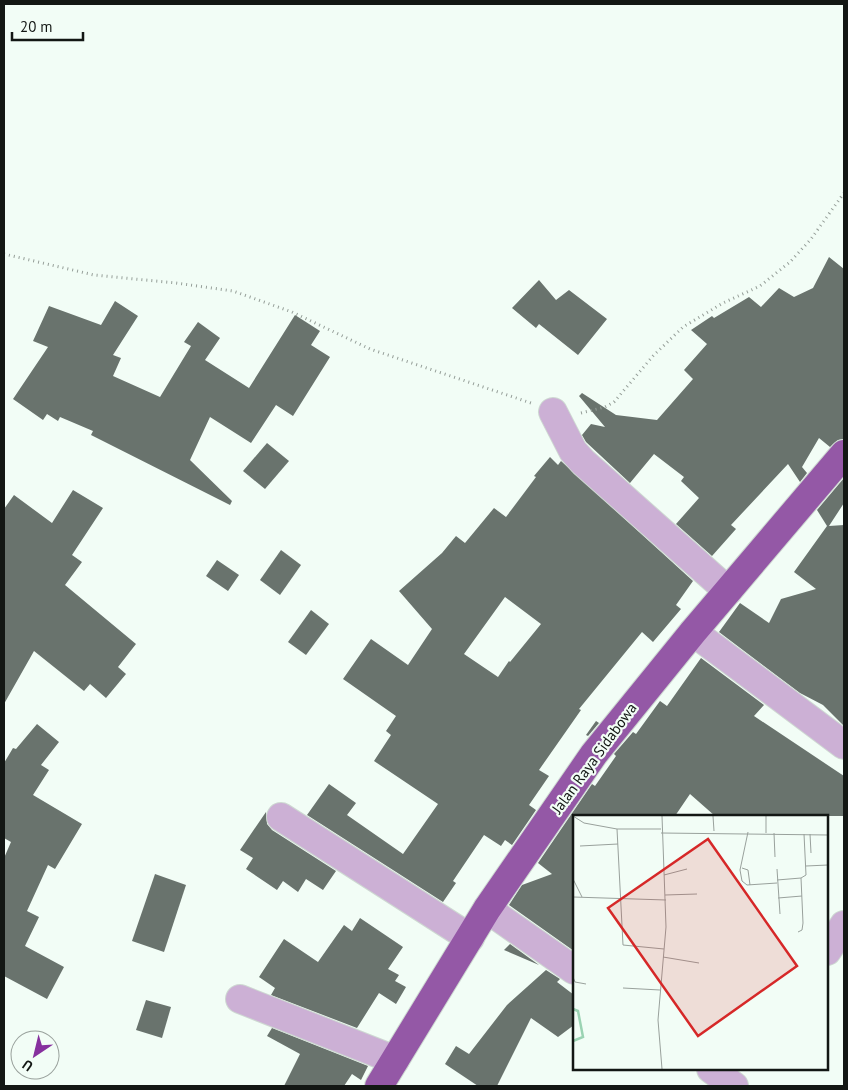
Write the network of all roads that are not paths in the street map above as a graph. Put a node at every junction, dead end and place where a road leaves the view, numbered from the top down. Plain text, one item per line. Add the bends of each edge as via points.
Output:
1 (553, 412) road end
2 (844, 454) edge
3 (728, 591) junction
4 (693, 632) junction
5 (844, 745) edge
6 (280, 817) dead end
7 (487, 909) junction
8 (844, 925) edge
9 (470, 938) junction
10 (828, 949) edge
11 (573, 969) edge
12 (240, 998) dead end
13 (395, 1060) junction
14 (712, 1070) edge
15 (744, 1070) edge
16 (379, 1086) edge
17 (734, 1086) edge

1 - 3 street via 573,451 583,462
2 - 3 highway, Jalan Raya Sidabowa
3 - 4 highway, Jalan Raya Sidabowa
4 - 5 street
4 - 7 highway, Jalan Raya Sidabowa via 594,754
6 - 9 street
7 - 9 highway, Jalan Raya Sidabowa
7 - 11 street
8 - 10 street
9 - 13 highway, Jalan Raya Sidabowa
12 - 13 street
13 - 16 highway, Jalan Raya Sidabowa
14 - 17 street
15 - 17 street

